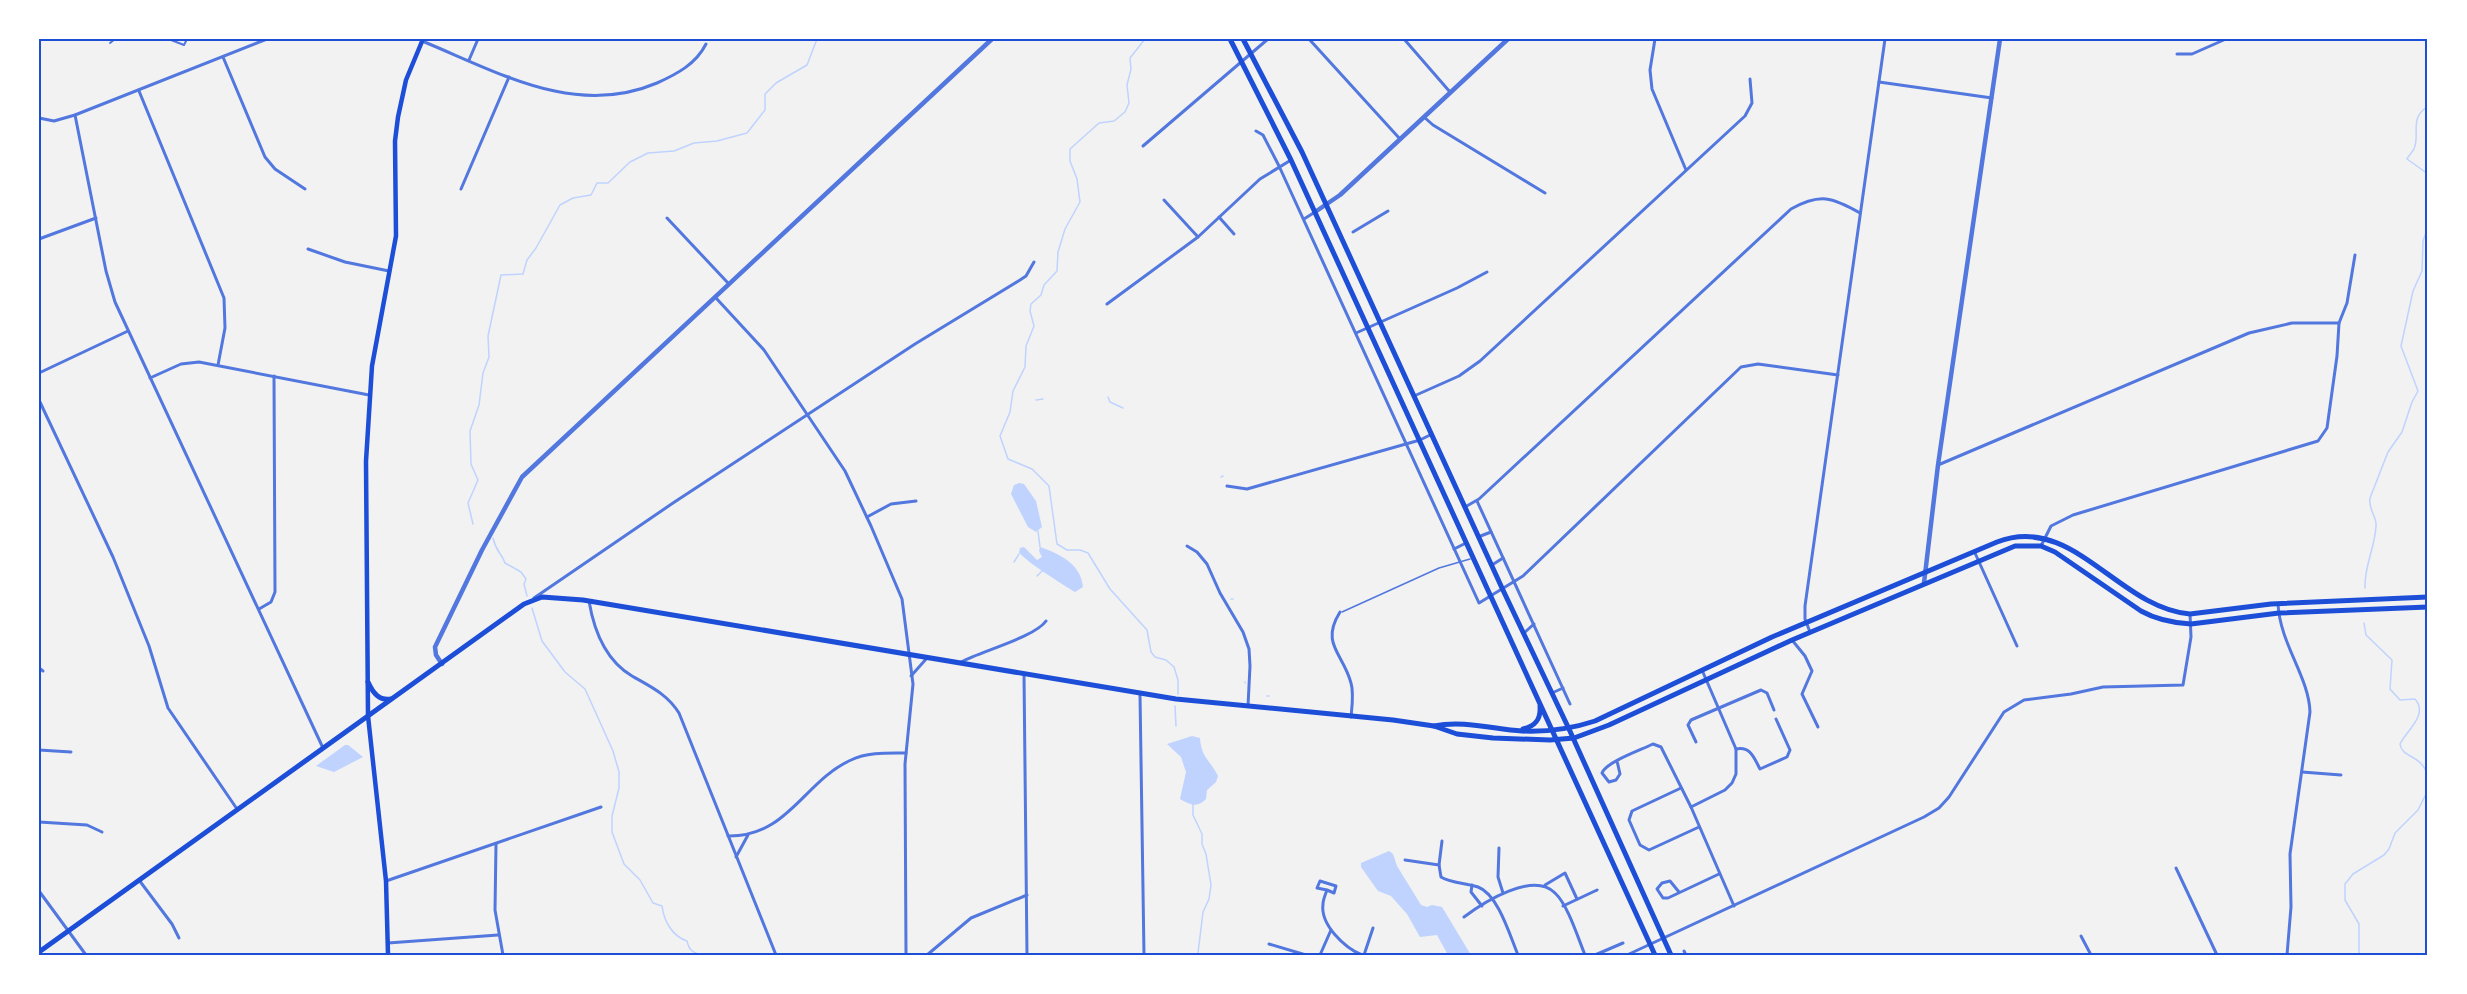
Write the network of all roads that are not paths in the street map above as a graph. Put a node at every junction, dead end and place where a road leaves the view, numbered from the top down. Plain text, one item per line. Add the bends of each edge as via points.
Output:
1 (115, 39) edge
2 (187, 39) edge
3 (267, 39) edge
4 (478, 39) edge
5 (992, 39) edge
6 (1230, 39) edge
7 (1243, 39) edge
8 (1268, 39) edge
9 (1309, 39) edge
10 (1404, 39) edge
11 (1499, 39) edge
12 (1508, 39) edge
13 (1655, 39) edge
14 (1885, 39) edge
15 (2000, 39) edge
16 (2226, 39) edge
17 (171, 40) edge
18 (422, 40) edge
19 (110, 43) dead end
20 (706, 44) dead end
21 (1503, 44) junction
22 (1251, 54) junction
23 (2176, 54) dead end
24 (223, 57) junction
25 (469, 60) junction
26 (1240, 62) junction
27 (509, 77) junction
28 (1750, 80) dead end
29 (1879, 82) junction
30 (139, 91) junction
31 (1451, 93) junction
32 (1992, 98) junction
33 (75, 114) junction
34 (1424, 117) junction
35 (39, 118) edge
36 (1256, 131) dead end
37 (1400, 139) junction
38 (1143, 146) dead end
39 (1291, 160) junction
40 (1279, 166) junction
41 (1686, 170) junction
42 (305, 189) dead end
43 (461, 189) dead end
44 (1545, 193) dead end
45 (1164, 200) dead end
46 (1327, 206) junction
47 (1388, 211) dead end
48 (1315, 212) junction
49 (1860, 213) junction
50 (1219, 217) junction
51 (96, 218) junction
52 (667, 218) dead end
53 (1304, 219) junction
54 (1353, 232) dead end
55 (1234, 234) dead end
56 (1198, 237) junction
57 (39, 239) edge
58 (309, 249) dead end
59 (2355, 255) dead end
60 (1034, 262) dead end
61 (391, 272) junction
62 (1487, 272) dead end
63 (728, 284) junction
64 (714, 296) junction
65 (1107, 304) dead end
66 (1380, 322) junction
67 (2339, 323) junction
68 (1368, 328) junction
69 (128, 331) junction
70 (1356, 333) junction
71 (218, 365) junction
72 (39, 373) edge
73 (1838, 375) junction
74 (274, 376) junction
75 (150, 378) junction
76 (369, 395) junction
77 (1414, 396) junction
78 (39, 400) edge
79 (807, 416) junction
80 (1432, 435) junction
81 (1420, 440) junction
82 (1407, 444) junction
83 (1938, 465) junction
84 (1227, 486) dead end
85 (916, 501) dead end
86 (1477, 501) junction
87 (1465, 507) junction
88 (867, 517) junction
89 (1491, 532) junction
90 (1478, 537) junction
91 (2045, 537) junction
92 (1467, 543) junction
93 (1187, 546) dead end
94 (2041, 546) junction
95 (1454, 549) junction
96 (1974, 551) junction
97 (1474, 558) junction
98 (1503, 558) junction
99 (1978, 560) junction
100 (1459, 561) junction
101 (1492, 565) junction
102 (1924, 572) junction
103 (1514, 582) junction
104 (1924, 583) junction
105 (1502, 588) junction
106 (1490, 594) junction
107 (2428, 597) edge
108 (533, 599) junction
109 (589, 601) junction
110 (2278, 604) junction
111 (2428, 607) edge
112 (258, 610) junction
113 (1340, 612) joint
114 (2279, 613) junction
115 (2190, 614) junction
116 (1046, 621) dead end
117 (1806, 622) junction
118 (1534, 624) junction
119 (2191, 624) junction
120 (1810, 632) junction
121 (1524, 633) junction
122 (1792, 640) junction
123 (2017, 646) dead end
124 (908, 654) junction
125 (927, 658) junction
126 (960, 663) junction
127 (442, 664) junction
128 (1702, 670) junction
129 (1024, 674) junction
130 (911, 676) junction
131 (1705, 679) junction
132 (368, 682) junction
133 (1563, 688) junction
134 (1552, 693) junction
135 (401, 694) junction
136 (1140, 694) junction
137 (1539, 699) junction
138 (1570, 704) dead end
139 (1248, 708) junction
140 (1718, 709) junction
141 (1774, 710) dead end
142 (368, 716) junction
143 (1352, 717) junction
144 (1776, 719) dead end
145 (1434, 726) junction
146 (1818, 727) dead end
147 (1569, 729) junction
148 (1515, 730) junction
149 (1553, 730) junction
150 (1574, 738) junction
151 (1557, 740) junction
152 (1696, 742) dead end
153 (323, 748) junction
154 (1736, 749) junction
155 (39, 750) edge
156 (71, 752) dead end
157 (906, 753) junction
158 (1617, 761) junction
159 (2302, 772) junction
160 (2341, 776) dead end
161 (1681, 788) junction
162 (601, 807) dead end
163 (1691, 807) junction
164 (237, 810) junction
165 (39, 822) edge
166 (1699, 827) junction
167 (102, 832) dead end
168 (748, 835) junction
169 (728, 836) junction
170 (1442, 841) dead end
171 (496, 843) junction
172 (1499, 848) dead end
173 (736, 857) junction
174 (1405, 860) dead end
175 (1439, 865) junction
176 (2176, 868) dead end
177 (1719, 874) junction
178 (139, 880) junction
179 (386, 881) junction
180 (1472, 885) junction
181 (1545, 885) junction
182 (1327, 890) junction
183 (1597, 890) dead end
184 (39, 891) edge
185 (1679, 892) junction
186 (1503, 893) junction
187 (1027, 895) junction
188 (1577, 899) junction
189 (1494, 900) junction
190 (1482, 906) junction
191 (1563, 906) junction
192 (1734, 906) junction
193 (1464, 917) dead end
194 (1373, 928) dead end
195 (1331, 930) junction
196 (68, 931) junction
197 (498, 935) junction
198 (2081, 936) dead end
199 (179, 938) dead end
200 (1664, 939) junction
201 (388, 943) junction
202 (1623, 943) dead end
203 (1269, 944) dead end
204 (1650, 945) junction
205 (39, 952) edge
206 (1299, 954) edge
207 (86, 955) edge
208 (388, 955) edge
209 (503, 955) edge
210 (776, 955) edge
211 (906, 955) edge
212 (927, 955) edge
213 (1028, 955) edge
214 (1144, 955) edge
215 (1306, 955) edge
216 (1320, 955) edge
217 (1363, 955) edge
218 (1518, 955) edge
219 (1585, 955) edge
220 (1595, 955) edge
221 (1627, 955) edge
222 (1655, 955) edge
223 (1671, 955) edge
224 (2091, 955) edge
225 (2217, 955) edge
226 (2287, 955) edge

1 - 19 street
2 - 17 street via 184,45
3 - 24 street
4 - 25 street
5 - 63 street
6 - 26 main road
7 - 22 main road
8 - 22 street
9 - 37 street
10 - 31 street
11 - 21 street
12 - 21 street
13 - 41 street via 1650,70 1652,89
14 - 29 street
15 - 32 street
16 - 23 street via 2192,54
18 - 25 street
18 - 61 main road via 403,91 397,125 396,236
20 - 27 street via 697,58 672,76 612,96 561,94
21 - 31 street
22 - 26 street
22 - 46 main road
24 - 30 street
24 - 42 street via 265,157 275,170
25 - 27 street
26 - 38 street
26 - 39 main road
27 - 43 street
28 - 41 street via 1753,98 1748,112
29 - 32 street
29 - 49 street
30 - 33 street
30 - 71 street via 224,298 226,318
31 - 34 street
32 - 83 street
33 - 35 street via 50,121
33 - 51 street
34 - 37 street
34 - 44 street
36 - 40 street via 1263,135
37 - 46 street
39 - 40 street
39 - 48 main road
40 - 50 street via 1260,178
40 - 53 street
41 - 77 street via 1480,361 1459,376
45 - 56 street
46 - 48 street
46 - 66 main road
47 - 54 street
48 - 53 street
48 - 68 main road
49 - 73 street
49 - 86 street via 1823,198 1791,209
50 - 55 street
50 - 56 street
51 - 57 street
51 - 69 street via 109,286
52 - 63 street
53 - 70 street
56 - 65 street
58 - 61 street
59 - 67 street via 2347,303
60 - 79 street via 1026,276
61 - 76 main road
62 - 66 street
63 - 64 street
64 - 79 street via 764,350
64 - 127 street via 522,477 435,647
66 - 68 street
66 - 77 main road
67 - 83 street via 2292,323 2249,333
67 - 91 street via 2323,436 2313,443 2073,515 2054,523
68 - 70 street
68 - 81 main road
69 - 72 street
69 - 75 street
70 - 82 street
71 - 74 street
71 - 75 street via 190,362
73 - 103 street via 1751,363 1741,367
73 - 117 street via 1805,606
74 - 76 street
74 - 112 street via 275,592 271,602
75 - 112 street
76 - 132 main road
77 - 80 main road
78 - 164 street via 121,577 149,646 168,708
79 - 88 street via 845,471
79 - 108 street
80 - 81 street
80 - 87 main road
81 - 82 street
81 - 92 main road
82 - 84 street via 1247,489
82 - 95 street
83 - 102 street
85 - 88 street via 891,504
86 - 87 street
86 - 89 street
87 - 90 main road
88 - 124 street via 902,599
89 - 90 street
89 - 98 street
90 - 101 main road
91 - 94 street
91 - 96 main road via 2018,535
91 - 115 main road via 2152,604
92 - 95 street
92 - 97 main road
93 - 139 street via 1207,564 1243,632 1249,649
94 - 99 main road via 2015,546
94 - 119 main road via 2147,614
95 - 100 street
96 - 99 street
96 - 102 main road
97 - 100 lane
97 - 106 main road
98 - 101 street
98 - 103 street
99 - 104 main road
99 - 123 street
100 - 106 street via 1479,603
100 - 113 lane
101 - 105 main road
102 - 104 street
102 - 117 main road
103 - 105 street
103 - 118 street
104 - 120 main road
105 - 106 street
105 - 121 main road
106 - 137 main road
107 - 110 main road
108 - 109 main road
108 - 127 main road
109 - 124 main road
109 - 169 street via 594,625 609,657 622,670 663,693 679,713
110 - 114 street
110 - 115 main road
111 - 114 main road
112 - 153 street
113 - 143 street via 1330,633 1351,682
114 - 119 main road
114 - 159 street via 2310,706
115 - 119 street
116 - 126 street via 1035,632
117 - 120 street
117 - 128 main road
118 - 121 street
118 - 133 street
119 - 192 street via 2183,685 2103,687 2030,698 2004,712 1938,808
120 - 122 main road
121 - 134 main road
122 - 131 main road
122 - 146 street via 1812,671 1802,694
124 - 125 main road
124 - 130 street
125 - 126 main road
125 - 130 street
126 - 129 main road
127 - 135 main road
128 - 131 street
128 - 147 main road via 1607,717
129 - 136 main road
129 - 187 street
130 - 157 street via 913,699
131 - 140 street
131 - 150 main road
132 - 135 main road via 383,699
132 - 142 main road
133 - 134 street
133 - 138 street
134 - 147 main road
135 - 142 main road
136 - 139 main road
136 - 214 street
137 - 148 main road via 1539,720 1528,728
137 - 149 main road
139 - 143 main road
140 - 141 street via 1761,690 1767,693
140 - 152 street via 1691,720 1688,725
140 - 154 street
142 - 153 main road
142 - 179 main road
143 - 145 main road
144 - 154 street via 1790,750 1787,757 1760,769 1749,750
145 - 148 main road via 1449,723
145 - 151 main road via 1457,734
147 - 149 main road
147 - 150 main road
148 - 149 main road
149 - 151 main road
150 - 151 main road
150 - 200 main road
151 - 204 main road
153 - 164 main road
154 - 163 street via 1732,783
155 - 156 street
157 - 168 street via 848,760 785,815
157 - 211 street
158 - 158 street via 1602,770 1609,782 1620,774
158 - 161 street via 1653,744 1661,747
159 - 160 street
159 - 226 street via 2290,854
161 - 163 street
161 - 166 street via 1632,811 1629,820 1640,846 1649,850
162 - 171 street
163 - 166 street
164 - 178 main road
165 - 167 street via 87,825
166 - 177 street
168 - 169 street
168 - 173 street
169 - 173 street
170 - 175 street
171 - 179 street
171 - 197 street
172 - 186 street via 1498,877
173 - 210 street
174 - 175 street
175 - 180 street via 1446,880
176 - 225 street
177 - 185 street
177 - 192 street
178 - 196 main road
178 - 199 street
179 - 201 main road
180 - 189 street
180 - 190 street via 1471,892
181 - 186 street via 1524,885
181 - 188 street via 1565,873
181 - 191 street via 1557,894
182 - 182 street via 1334,893 1336,886 1320,881 1317,888
182 - 195 street via 1322,906
183 - 188 street
184 - 196 street
185 - 185 street via 1663,898 1657,889 1670,880
186 - 189 street
187 - 212 street via 970,918
187 - 213 street
188 - 191 street
189 - 190 street
189 - 218 street
190 - 193 street
191 - 219 street
192 - 200 street
194 - 217 street
195 - 216 street
195 - 217 street via 1352,951
196 - 205 main road
196 - 207 street
197 - 201 street
197 - 209 street
198 - 224 street
200 - 204 street
200 - 223 main road
201 - 208 main road
202 - 220 street
203 - 206 street
204 - 221 street
204 - 222 main road
206 - 215 street

